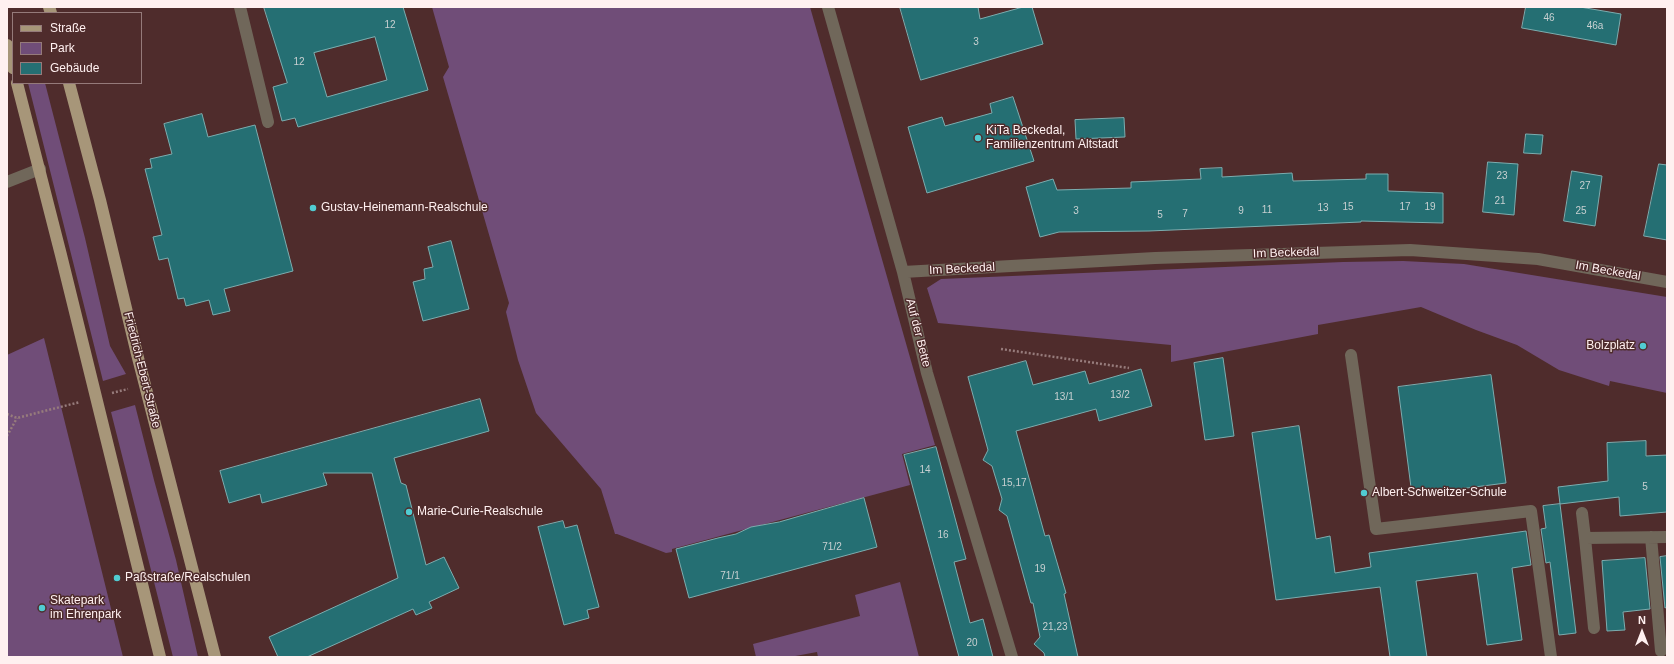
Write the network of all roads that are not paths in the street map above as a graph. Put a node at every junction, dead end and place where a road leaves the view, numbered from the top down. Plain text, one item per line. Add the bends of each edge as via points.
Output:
1 (240, 7) edge
2 (828, 7) edge
3 (7, 45) edge
4 (12, 64) edge
5 (17, 84) edge
6 (69, 84) edge
7 (268, 122) dead end
8 (40, 169) junction
9 (7, 182) edge
10 (903, 272) junction
11 (1667, 282) edge
12 (1350, 355) dead end
13 (1582, 513) dead end
14 (1667, 536) edge
15 (1651, 537) junction
16 (1585, 538) junction
17 (1594, 628) dead end
18 (1661, 651) dead end
19 (160, 657) edge
20 (215, 657) edge
21 (1012, 657) edge
22 (1551, 657) edge

1 - 7 street
2 - 10 street, Auf der Bette
3 - 4 main road
5 - 8 main road
6 - 20 main road, Friedrich-Ebert-Straße
8 - 9 street
8 - 19 main road
10 - 11 street, Im Beckedal via 1155,258 1410,250 1538,259
10 - 21 street, Auf der Bette via 927,373
12 - 22 street via 1376,529 1531,511
13 - 16 street
14 - 15 street
15 - 16 street
15 - 18 street
16 - 17 street

